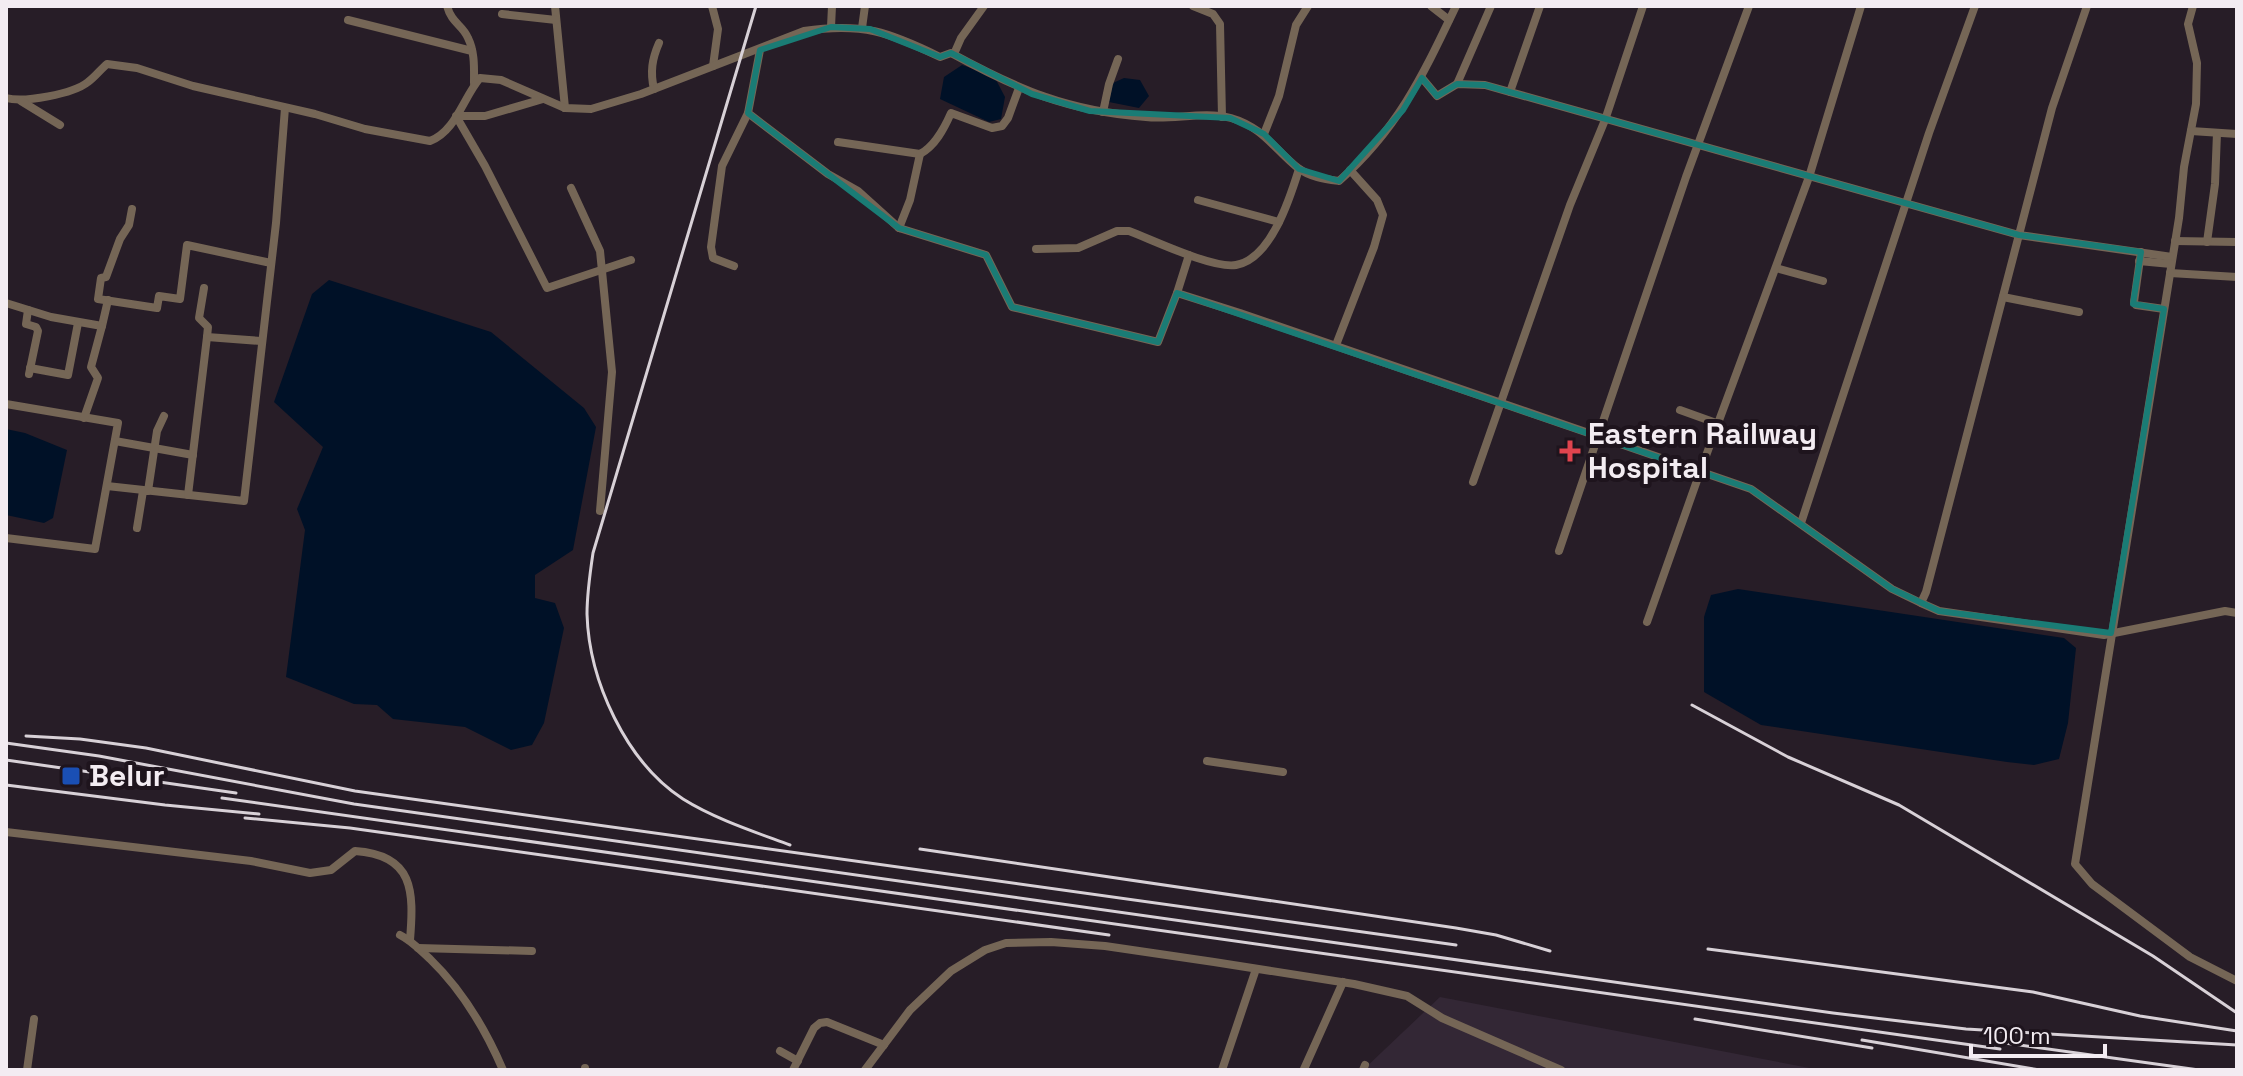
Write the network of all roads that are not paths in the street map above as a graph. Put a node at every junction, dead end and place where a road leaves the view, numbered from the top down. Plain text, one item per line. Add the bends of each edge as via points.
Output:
1 (447, 6) edge
2 (555, 6) edge
3 (712, 6) edge
4 (832, 6) edge
5 (865, 6) edge
6 (984, 6) edge
7 (1193, 6) edge
8 (1308, 6) edge
9 (1431, 6) edge
10 (1456, 6) edge
11 (1491, 6) edge
12 (1540, 6) edge
13 (1643, 6) edge
14 (1749, 6) edge
15 (1861, 6) edge
16 (1975, 6) edge
17 (2087, 6) edge
18 (2193, 6) edge
19 (502, 14) dead end
20 (348, 20) dead end
21 (556, 20) junction
22 (1449, 20) junction
23 (831, 27) junction
24 (862, 28) junction
25 (659, 43) dead end
26 (760, 50) junction
27 (472, 51) junction
28 (954, 54) junction
29 (1118, 59) dead end
30 (713, 66) junction
31 (1422, 78) junction
32 (474, 84) junction
33 (1457, 84) junction
34 (1019, 88) junction
35 (654, 89) junction
36 (1510, 92) junction
37 (6, 98) edge
38 (543, 99) junction
39 (20, 101) junction
40 (285, 108) junction
41 (565, 108) junction
42 (1103, 112) junction
43 (748, 113) junction
44 (456, 116) junction
45 (1222, 117) junction
46 (1605, 120) junction
47 (60, 125) dead end
48 (2191, 131) junction
49 (2217, 133) junction
50 (1264, 134) junction
51 (2237, 134) edge
52 (838, 142) dead end
53 (1699, 144) junction
54 (920, 154) junction
55 (1299, 169) junction
56 (1350, 170) junction
57 (1809, 177) junction
58 (571, 188) dead end
59 (1198, 200) dead end
60 (1906, 203) junction
61 (132, 209) dead end
62 (1279, 222) junction
63 (899, 228) junction
64 (2019, 235) junction
65 (2175, 241) junction
66 (2207, 242) junction
67 (2237, 242) edge
68 (1036, 249) dead end
69 (1189, 255) junction
70 (2140, 257) junction
71 (631, 260) dead end
72 (271, 263) junction
73 (2171, 265) junction
74 (734, 266) dead end
75 (602, 268) junction
76 (1776, 268) junction
77 (2237, 277) edge
78 (1823, 281) dead end
79 (204, 288) dead end
80 (1177, 293) junction
81 (2003, 297) junction
82 (108, 300) junction
83 (6, 303) edge
84 (2164, 309) junction
85 (28, 310) junction
86 (2079, 312) dead end
87 (78, 323) junction
88 (102, 326) junction
89 (207, 337) junction
90 (261, 341) junction
91 (1336, 345) junction
92 (1502, 403) junction
93 (6, 404) edge
94 (1680, 410) dead end
95 (164, 416) dead end
96 (84, 418) junction
97 (1719, 424) junction
98 (1597, 435) junction
99 (115, 441) junction
100 (155, 448) junction
101 (193, 455) junction
102 (1700, 472) junction
103 (1473, 482) dead end
104 (107, 486) junction
105 (148, 491) junction
106 (188, 495) junction
107 (600, 511) dead end
108 (1801, 523) junction
109 (137, 528) dead end
110 (6, 538) edge
111 (1559, 551) dead end
112 (1921, 603) junction
113 (2237, 613) edge
114 (1647, 622) dead end
115 (2111, 633) junction
116 (1207, 761) dead end
117 (1283, 772) dead end
118 (6, 832) edge
119 (400, 935) dead end
120 (410, 940) junction
121 (418, 948) junction
122 (532, 951) dead end
123 (1256, 969) junction
124 (2237, 981) edge
125 (1343, 982) junction
126 (34, 1019) dead end
127 (884, 1045) junction
128 (780, 1051) dead end
129 (798, 1061) junction
130 (1225, 1069) edge
131 (1304, 1069) edge
132 (27, 1070) edge
133 (503, 1070) edge
134 (793, 1070) edge
135 (865, 1070) edge
136 (1561, 1070) edge

1 - 27 street
2 - 21 street
3 - 30 street via 718,29
4 - 23 street
5 - 24 street
6 - 28 street
7 - 45 street via 1213,14 1220,24
8 - 50 street via 1296,25
9 - 22 street
10 - 22 street
11 - 33 street
12 - 36 street
13 - 46 street
14 - 53 street
15 - 57 street
16 - 60 street
17 - 64 street via 2052,108
18 - 48 street via 2188,24 2197,63
19 - 21 street
20 - 27 street
21 - 41 street
22 - 31 street
23 - 24 street
23 - 26 street via 804,31
24 - 28 street via 898,37 940,57
25 - 35 street via 652,66
26 - 30 street
26 - 43 street
27 - 32 street
28 - 34 street
29 - 42 street
30 - 35 street
31 - 33 street via 1437,96
31 - 56 street via 1403,110
32 - 38 street via 480,78 501,80
32 - 44 street
33 - 36 street
34 - 42 street
34 - 54 street via 1002,126 992,128 951,113 930,149
35 - 41 street via 591,109
36 - 46 street
37 - 39 street
38 - 41 street
38 - 44 street via 485,116
39 - 40 street via 80,87 107,64
39 - 47 street
40 - 44 street via 430,141 440,137
40 - 72 street
42 - 45 street via 1149,118
43 - 63 street via 858,191
43 - 74 street via 722,166 711,247 713,258
44 - 75 street via 547,288
45 - 50 street
46 - 53 street
46 - 92 street
48 - 49 street
48 - 65 street
49 - 51 street
49 - 66 street
50 - 55 street
52 - 54 street
53 - 57 street
53 - 98 street
54 - 63 street
55 - 56 street via 1339,181
55 - 62 street
56 - 91 street via 1377,200 1383,215
57 - 60 street
57 - 76 street
58 - 75 street via 600,251
59 - 62 street
60 - 64 street
60 - 108 street
61 - 82 street via 106,277 101,278 98,299
62 - 69 street via 1259,254 1236,265
63 - 80 street via 986,255 1012,307 1158,342
64 - 70 street
64 - 81 street
65 - 66 street
65 - 73 street
66 - 67 street
68 - 69 street via 1078,248 1129,231
69 - 80 street
70 - 73 street
70 - 84 street via 2134,302
71 - 75 street
72 - 82 street via 187,245 180,299 159,296 157,308
72 - 90 street
73 - 77 street
73 - 84 street
75 - 107 street via 612,372
76 - 78 street
76 - 97 street
79 - 89 street via 199,318 208,327
80 - 91 street
81 - 86 street
81 - 112 street
82 - 88 street
83 - 85 street
84 - 115 street
85 - 87 street
85 - 87 street via 26,324 38,331 30,371 68,375
87 - 88 street
88 - 96 street via 91,367 98,378
89 - 90 street
89 - 101 street
90 - 106 street via 244,501
91 - 92 street
92 - 98 street
92 - 103 street
93 - 96 street
94 - 97 street
95 - 100 street
96 - 99 street via 118,423
97 - 102 street
98 - 102 street
98 - 111 street
99 - 100 street
99 - 104 street
100 - 101 street
100 - 105 street
101 - 106 street
102 - 108 street via 1751,489
102 - 114 street
104 - 105 street
104 - 110 street via 95,549
105 - 106 street
105 - 109 street via 143,491
108 - 112 street via 1892,589
112 - 115 street via 1939,611
113 - 115 street
115 - 124 street via 2075,864 2092,884 2190,957
116 - 117 street
118 - 120 street via 251,861 310,873 331,870 355,851 377,852 397,865 412,895
119 - 120 street
120 - 121 street
121 - 122 street
121 - 133 street via 452,980 480,1021
123 - 125 street
123 - 127 street via 1105,946 1006,943 951,971 910,1010
123 - 130 street
125 - 131 street
125 - 136 street via 1407,996 1442,1018
126 - 132 street
127 - 129 street via 820,1023
127 - 135 street
128 - 129 street
129 - 134 street

